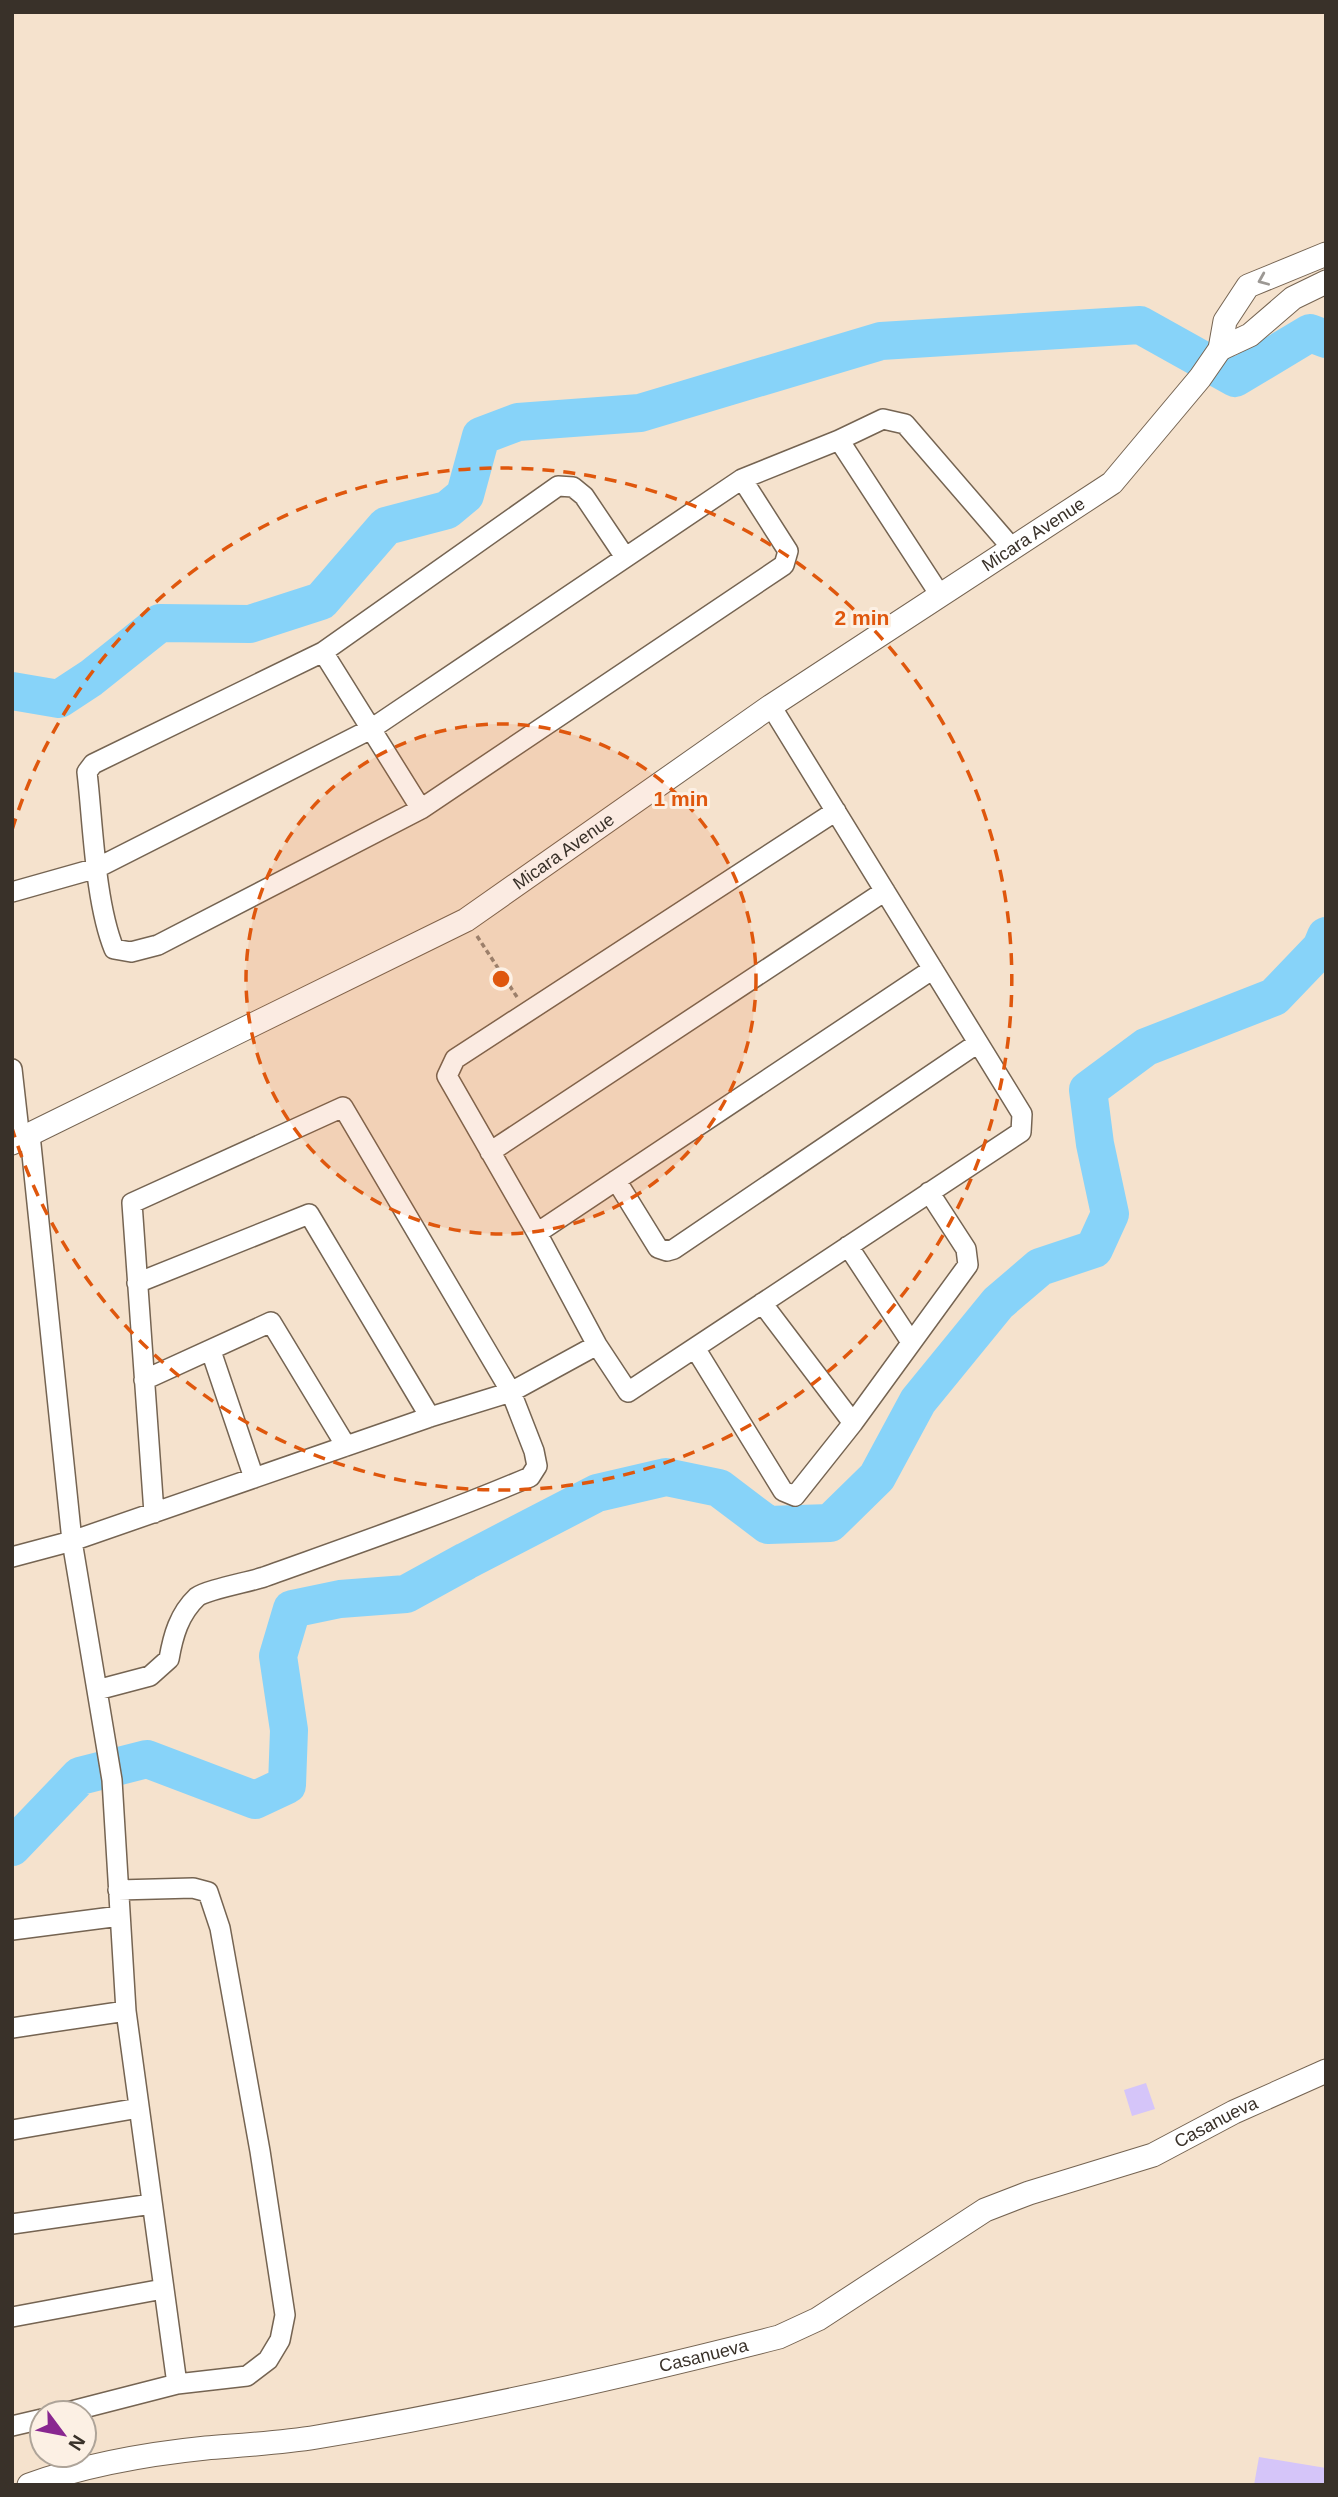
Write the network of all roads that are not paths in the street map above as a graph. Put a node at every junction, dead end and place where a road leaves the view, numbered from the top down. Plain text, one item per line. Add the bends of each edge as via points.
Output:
1 (1326, 254) edge
2 (1326, 282) edge
3 (1220, 349) junction
4 (839, 440) junction
5 (742, 479) junction
6 (1012, 548) junction
7 (625, 557) junction
8 (940, 595) junction
9 (323, 652) junction
10 (771, 706) junction
11 (371, 729) junction
12 (421, 809) junction
13 (836, 811) junction
14 (97, 868) junction
15 (885, 891) junction
16 (12, 892) edge
17 (933, 969) junction
18 (978, 1043) junction
19 (12, 1069) edge
20 (21, 1139) edge
21 (490, 1152) junction
22 (616, 1180) junction
23 (929, 1192) junction
24 (537, 1233) junction
25 (848, 1246) junction
26 (137, 1283) junction
27 (762, 1303) junction
28 (911, 1342) junction
29 (597, 1345) junction
30 (695, 1348) junction
31 (211, 1351) junction
32 (144, 1380) junction
33 (511, 1392) junction
34 (430, 1417) junction
35 (853, 1423) junction
36 (346, 1446) junction
37 (254, 1478) junction
38 (154, 1513) junction
39 (72, 1541) junction
40 (12, 1557) edge
41 (97, 1690) junction
42 (118, 1890) junction
43 (120, 1916) junction
44 (12, 1930) edge
45 (126, 2011) junction
46 (12, 2028) edge
47 (1326, 2071) edge
48 (139, 2108) junction
49 (12, 2130) edge
50 (152, 2204) junction
51 (12, 2224) edge
52 (163, 2289) junction
53 (12, 2318) edge
54 (177, 2384) junction
55 (98, 2404) edge
56 (29, 2485) edge

1 -> 3 street, Micara Avenue via 1248,286 1225,321
2 - 3 street, Micara Avenue via 1293,299 1250,335
3 - 6 street, Micara Avenue via 1112,482
4 - 5 street
4 - 6 street via 883,419 905,424
4 - 8 street
5 - 7 street
5 - 12 street via 788,551 784,565
6 - 8 street, Micara Avenue
7 - 9 street via 584,496 573,486 558,486
7 - 11 street
8 - 10 street, Micara Avenue
9 - 11 street
9 - 14 street via 93,764 87,772
10 - 13 street
10 - 20 street, Micara Avenue via 466,920
11 - 12 street
11 - 14 street
12 - 14 street via 158,945 131,952 114,949 107,932
13 - 15 street
13 - 21 street via 455,1059 447,1076
14 - 16 street
15 - 17 street
15 - 21 street
17 - 18 street
17 - 22 street
18 - 22 street via 674,1249 658,1248
18 - 23 street via 1022,1114 1021,1132
19 - 20 street
20 - 39 street
21 - 24 street
22 - 24 street
23 - 25 street
23 - 28 street via 966,1249 968,1265
24 - 29 street
25 - 27 street
25 - 28 street
26 - 32 street
26 - 33 street via 132,1203 343,1107
26 - 34 street via 309,1214
27 - 30 street
27 - 35 street
28 - 35 street
29 - 30 street via 628,1392
29 - 33 street
30 - 35 street via 783,1491 795,1496
31 - 32 street
31 - 36 street via 271,1322
31 - 37 street
32 - 38 street
33 - 34 street
33 - 41 street via 534,1451 537,1466 530,1477 453,1510 251,1582 199,1595 181,1617 169,1659 150,1675
34 - 36 street
36 - 37 street
37 - 38 street
38 - 39 street
39 - 40 street
39 - 41 street
41 - 42 street via 112,1780
42 - 43 street
42 - 54 street via 193,1888 208,1892 220,1928 285,2315 280,2340 268,2360 247,2376
43 - 44 street
43 - 45 street
45 - 46 street
45 - 48 street
47 - 56 street, Casanueva via 1153,2155 985,2210 818,2319 779,2337 508,2402 314,2438 131,2459
48 - 49 street
48 - 50 street
50 - 51 street
50 - 52 street
52 - 53 street
52 - 54 street
54 - 55 street

